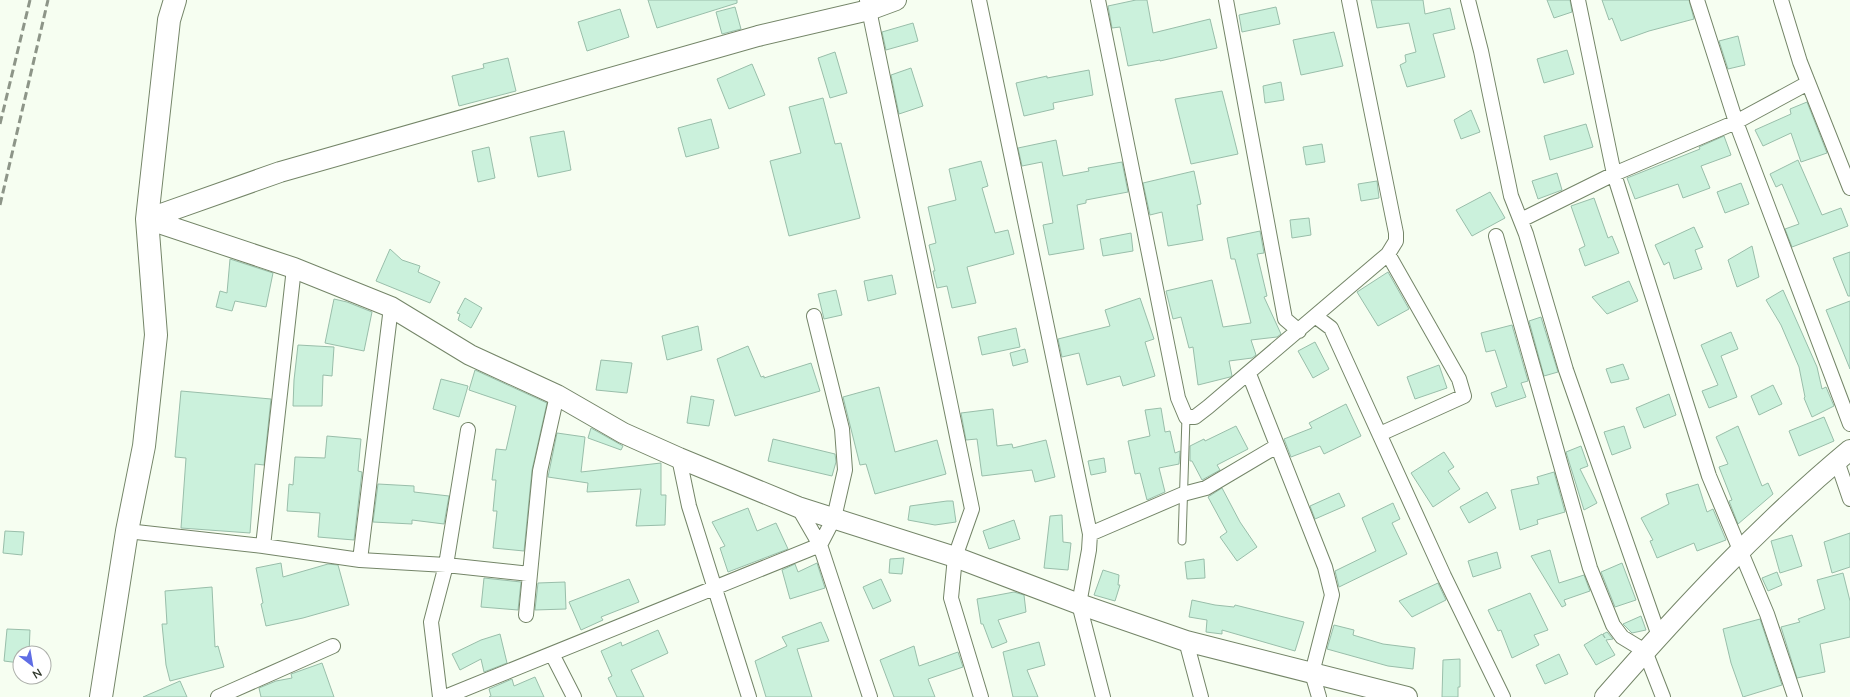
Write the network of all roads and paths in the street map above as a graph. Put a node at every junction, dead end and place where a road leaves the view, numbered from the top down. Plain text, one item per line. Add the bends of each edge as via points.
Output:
1 (175, 0) edge
2 (896, 0) edge
3 (979, 0) edge
4 (1098, 0) edge
5 (1226, 0) edge
6 (1349, 0) edge
7 (1468, 0) edge
8 (1578, 0) edge
9 (1696, 0) edge
10 (1781, 0) edge
11 (868, 5) edge
12 (1808, 82) junction
13 (1736, 122) junction
14 (1614, 174) junction
15 (1850, 188) edge
16 (147, 219) junction
17 (1521, 220) junction
18 (1496, 236) dead end
19 (1388, 254) junction
20 (294, 268) junction
21 (391, 306) junction
22 (814, 316) dead end
23 (1315, 316) junction
24 (1298, 330) junction
25 (1249, 374) junction
26 (557, 395) junction
27 (1186, 417) junction
28 (1850, 424) edge
29 (468, 430) dead end
30 (1380, 434) junction
31 (1277, 446) junction
32 (1844, 456) edge
33 (679, 458) junction
34 (1183, 494) junction
35 (1850, 499) edge
36 (798, 507) junction
37 (834, 518) junction
38 (127, 531) junction
39 (1090, 534) junction
40 (1182, 541) dead end
41 (820, 545) junction
42 (263, 546) junction
43 (1740, 552) junction
44 (955, 557) junction
45 (360, 560) junction
46 (446, 565) junction
47 (530, 574) junction
48 (716, 587) junction
49 (1079, 604) junction
50 (526, 615) dead end
51 (1659, 636) junction
52 (1186, 641) junction
53 (333, 646) dead end
54 (1645, 651) junction
55 (552, 654) junction
56 (1312, 673) junction
57 (101, 697) edge
58 (218, 697) edge
59 (440, 697) edge
60 (445, 697) edge
61 (574, 697) edge
62 (749, 697) edge
63 (870, 697) edge
64 (981, 697) edge
65 (1103, 697) edge
66 (1201, 697) edge
67 (1319, 697) edge
68 (1407, 697) edge
69 (1503, 697) edge
70 (1605, 697) edge
71 (1663, 697) edge
72 (1795, 697) edge

1 - 16 main road via 169,20
2 - 11 street
3 - 39 street
4 - 27 street via 1178,398
5 - 24 street via 1285,319
6 - 19 street via 1396,233 1396,241
7 - 17 street via 1511,196
8 - 14 street
9 - 13 street
10 - 12 street
11 - 16 street via 288,170
11 - 44 street via 972,509
12 - 13 street
12 - 15 street
13 - 14 street
13 - 28 street
14 - 17 street
14 - 43 street via 1709,476
16 - 20 street
16 - 38 main road via 156,335 144,446
17 - 51 street via 1566,370
18 - 54 street via 1596,582 1613,625 1622,637
19 - 23 street
19 - 30 street via 1459,380 1464,396
20 - 21 street
20 - 42 street
21 - 26 street via 470,355
21 - 45 street
22 - 37 street via 842,429 846,470
23 - 24 street
23 - 30 street via 1331,328
24 - 25 street
25 - 27 street via 1195,417
25 - 31 street
26 - 33 street via 623,433
26 - 47 street via 540,471
27 - 34 lane
29 - 46 street
30 - 69 street via 1444,576
31 - 34 street via 1206,488
31 - 56 street via 1325,567 1332,595
32 - 35 street
32 - 43 street via 1810,484
33 - 36 street
33 - 48 street via 689,506
34 - 39 street
34 - 40 lane
36 - 37 street
36 - 41 street
37 - 41 street
37 - 44 street
38 - 42 street
38 - 57 main road
39 - 49 street
41 - 48 street
41 - 63 street
42 - 45 street
43 - 51 street
43 - 72 street via 1767,614
44 - 49 street
44 - 64 street via 951,598
45 - 46 street
46 - 47 street
46 - 59 street via 431,622
47 - 50 street
48 - 55 street
48 - 62 street
49 - 52 street
49 - 65 street
51 - 54 street
52 - 56 street
52 - 66 street
53 - 58 street
54 - 70 street
54 - 71 street
55 - 60 street
55 - 61 street
56 - 67 street
56 - 68 street

